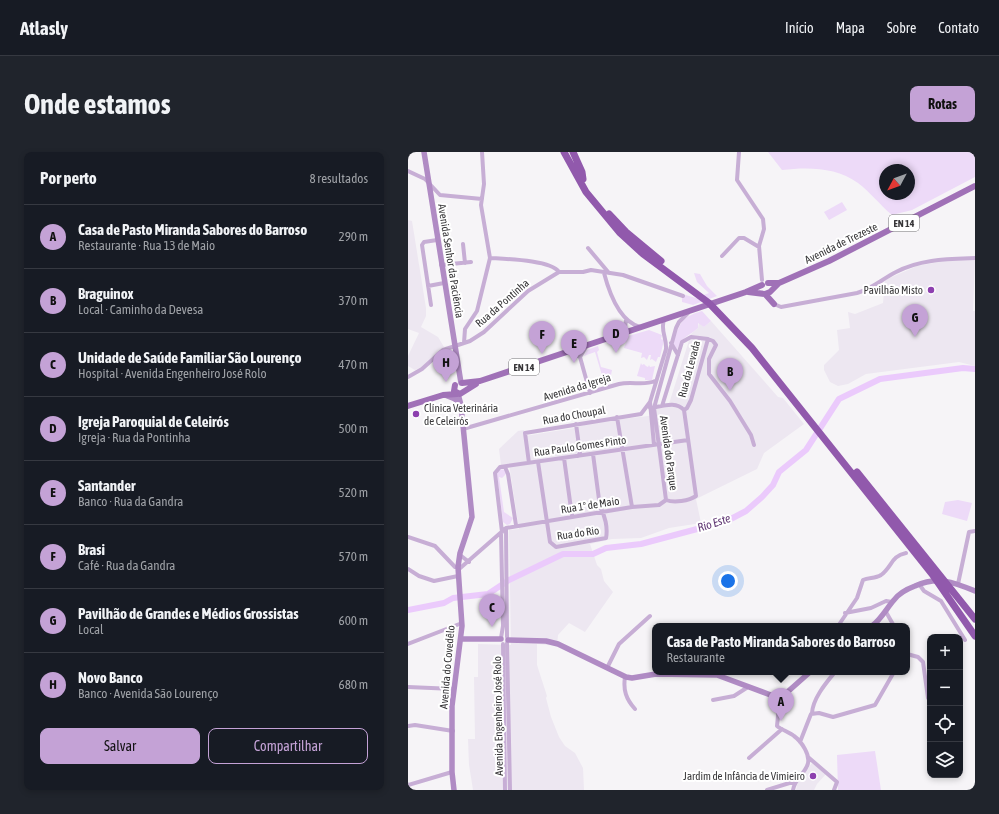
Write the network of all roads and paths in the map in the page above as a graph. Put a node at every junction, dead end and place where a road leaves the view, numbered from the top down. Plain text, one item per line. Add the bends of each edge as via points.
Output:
1 (424, 152) edge
2 (482, 152) edge
3 (564, 152) edge
4 (569, 152) edge
5 (573, 152) edge
6 (739, 152) edge
7 (408, 171) edge
8 (583, 179) junction
9 (428, 183) junction
10 (975, 186) edge
11 (482, 198) junction
12 (437, 240) junction
13 (463, 244) dead end
14 (759, 247) junction
15 (588, 248) dead end
16 (722, 256) dead end
17 (490, 258) junction
18 (975, 258) edge
19 (471, 262) dead end
20 (465, 263) junction
21 (441, 265) junction
22 (559, 272) junction
23 (606, 273) junction
24 (444, 283) junction
25 (764, 283) junction
26 (779, 283) junction
27 (428, 286) junction
28 (746, 292) junction
29 (768, 292) junction
30 (703, 295) junction
31 (683, 296) dead end
32 (774, 304) joint
33 (431, 305) dead end
34 (693, 309) junction
35 (664, 319) junction
36 (626, 320) junction
37 (640, 327) junction
38 (622, 334) junction
39 (708, 339) junction
40 (464, 342) junction
41 (671, 343) junction
42 (454, 345) junction
43 (586, 346) junction
44 (568, 352) junction
45 (678, 355) junction
46 (580, 357) junction
47 (458, 374) junction
48 (409, 375) edge
49 (480, 381) junction
50 (655, 383) junction
51 (458, 384) junction
52 (647, 384) junction
53 (659, 387) junction
54 (461, 393) junction
55 (590, 393) junction
56 (652, 393) junction
57 (443, 395) junction
58 (650, 402) junction
59 (462, 405) junction
60 (408, 406) edge
61 (662, 406) junction
62 (652, 408) junction
63 (684, 410) junction
64 (617, 417) junction
65 (576, 424) junction
66 (463, 429) junction
67 (688, 440) junction
68 (656, 445) junction
69 (754, 445) dead end
70 (833, 446) junction
71 (623, 450) junction
72 (593, 454) junction
73 (578, 456) junction
74 (564, 458) junction
75 (538, 462) junction
76 (530, 463) junction
77 (505, 467) junction
78 (666, 500) junction
79 (632, 507) junction
80 (603, 512) junction
81 (572, 516) junction
82 (546, 520) junction
83 (516, 525) junction
84 (506, 528) junction
85 (975, 531) edge
86 (501, 533) junction
87 (408, 537) edge
88 (906, 553) dead end
89 (460, 555) junction
90 (469, 562) junction
91 (408, 568) edge
92 (458, 571) junction
93 (919, 584) junction
94 (956, 584) junction
95 (975, 591) edge
96 (892, 602) junction
97 (964, 605) junction
98 (958, 611) junction
99 (886, 612) junction
100 (845, 614) junction
101 (650, 616) dead end
102 (975, 619) edge
103 (462, 623) junction
104 (840, 623) edge
105 (875, 623) edge
106 (892, 623) edge
107 (975, 625) edge
108 (975, 629) edge
109 (975, 636) edge
110 (461, 639) junction
111 (505, 640) junction
112 (965, 640) dead end
113 (408, 644) edge
114 (910, 655) edge
115 (607, 668) junction
116 (652, 675) edge
117 (719, 675) edge
118 (807, 675) edge
119 (833, 675) edge
120 (892, 675) edge
121 (625, 677) junction
122 (408, 687) edge
123 (748, 687) junction
124 (454, 689) junction
125 (927, 692) edge
126 (780, 696) junction
127 (713, 700) dead end
128 (635, 709) dead end
129 (812, 713) junction
130 (408, 726) edge
131 (782, 729) junction
132 (453, 731) junction
133 (800, 742) junction
134 (808, 757) junction
135 (749, 758) dead end
136 (452, 772) junction
137 (796, 780) junction
138 (408, 785) edge
139 (454, 790) edge
140 (505, 790) edge
141 (510, 790) edge
142 (766, 790) edge
143 (793, 790) edge
144 (834, 790) edge

1 - 9 street, Avenida Senhor da Paciência
2 - 11 street
3 - 30 highway via 586,192 620,233 643,254
4 - 8 highway
5 - 8 highway
6 - 14 street via 737,180 763,219 764,229
7 - 9 street
8 - 30 highway via 607,212 626,232
9 - 11 street via 440,195
9 - 12 street, Avenida Senhor da Paciência
10 - 26 main road, Avenida de Trezeste / EN 14 via 829,261
11 - 17 street
12 - 21 street, Avenida Senhor da Paciência
12 - 27 street via 424,242 422,245
13 - 20 street
14 - 16 street via 740,238 735,240
14 - 25 street
15 - 23 street
17 - 22 street via 520,259 551,265
17 - 40 street via 477,311 465,329
18 - 32 street via 943,259 907,267 866,291 782,307
19 - 20 street
20 - 21 street
21 - 24 street, Avenida Senhor da Paciência
22 - 23 street via 591,270
22 - 40 street, Rua da Pontinha via 528,291 493,325 470,341
23 - 31 street via 623,275
23 - 36 street via 611,295
24 - 27 street
24 - 42 street, Avenida Senhor da Paciência
25 - 26 main road, EN 14
25 - 28 main road, EN 14
25 - 29 main road via 771,286
25 - 29 main road via 761,290
26 - 29 main road, EN 14
27 - 33 street
28 - 29 main road, EN 14
28 - 34 main road, EN 14
29 - 32 main road
30 - 70 highway via 786,387
34 - 35 main road, EN 14
34 - 41 street, Avenida do Parque via 679,322
35 - 37 main road, EN 14
35 - 50 street, Avenida do Parque via 662,326 667,341 666,349
36 - 37 street
36 - 38 street via 627,324
37 - 38 main road, EN 14
38 - 43 main road, EN 14
39 - 45 street, Rua da Levada via 684,339
39 - 63 street, Rua da Levada via 691,400 688,408
39 - 69 street via 716,345 709,359 709,374 730,401 751,435
40 - 42 street, Rua da Pontinha
41 - 45 street, Rua da Levada
41 - 53 street, Avenida do Parque
42 - 47 street, Avenida Senhor da Paciência
42 - 48 street, Rua da Pontinha via 443,350 422,369
43 - 44 main road, EN 14
43 - 46 street
44 - 46 street
44 - 49 main road, EN 14
45 - 61 street
46 - 55 street
47 - 49 street via 468,380
47 - 51 street
49 - 51 main road, EN 14
49 - 54 main road, EN 14
50 - 52 street, Avenida da Igreja
50 - 53 street
50 - 56 street, Avenida do Parque
51 - 54 main road via 454,389
51 - 54 main road via 465,386
51 - 57 main road
52 - 55 street, Avenida da Igreja via 629,382
52 - 56 street
53 - 62 street, Avenida do Parque
54 - 57 main road
54 - 59 street, Avenida do Covedêlo
55 - 66 street, Avenida da Igreja
56 - 58 street, Avenida do Parque
57 - 59 street
57 - 60 main road
58 - 62 street, Avenida do Parque
58 - 64 street, Rua do Choupal via 641,414
59 - 66 street, Avenida do Covedêlo
61 - 62 street, Rua da Levada
61 - 63 street, Rua da Levada via 678,405
62 - 68 street, Avenida do Parque
63 - 67 street, Rua da Levada
64 - 65 street, Rua do Choupal
64 - 71 street
65 - 73 street via 580,452
65 - 76 street, Rua do Choupal via 525,433
66 - 89 street, Avenida do Covedêlo via 472,517
67 - 68 street
67 - 78 street, Rua da Levada via 696,496 672,502
68 - 71 street, Rua Paulo Gomes Pinto
68 - 78 street, Avenida do Parque
70 - 97 highway
70 - 98 highway
71 - 72 street, Rua Paulo Gomes Pinto
71 - 79 street
72 - 73 street, Rua Paulo Gomes Pinto
72 - 80 street via 600,507
73 - 74 street, Rua Paulo Gomes Pinto
74 - 75 street, Rua Paulo Gomes Pinto
74 - 81 street
75 - 76 street, Rua Paulo Gomes Pinto
75 - 82 street
76 - 77 street, Rua Paulo Gomes Pinto
77 - 83 street
77 - 86 street, Avenida Engenheiro José Rolo via 497,469 495,473
78 - 79 street, Rua 1º de Maio via 659,505
79 - 80 street, Rua 1º de Maio
80 - 81 street, Rua 1º de Maio
80 - 82 street, Rua do Rio via 607,532 605,539 556,547 550,542
81 - 82 street, Rua 1º de Maio
82 - 83 street, Rua 1º de Maio
83 - 84 street
84 - 86 street
84 - 111 street, Avenida Engenheiro José Rolo
85 - 94 street via 969,532
86 - 90 street
86 - 111 street, Avenida Engenheiro José Rolo
87 - 92 street via 435,546
88 - 100 street via 896,556 880,576 863,580 857,598
89 - 90 street
89 - 92 street, Avenida do Covedêlo
90 - 92 street
91 - 92 street via 419,576 434,581
92 - 103 street, Avenida do Covedêlo
93 - 94 street via 942,580
93 - 96 street via 901,593
93 - 112 street via 924,591 944,605
94 - 95 street
96 - 99 street
96 - 100 street
97 - 102 highway
97 - 107 highway
98 - 108 highway
98 - 109 highway
99 - 105 street
99 - 106 street
100 - 104 street
101 - 115 street via 619,644
103 - 110 street, Avenida do Covedêlo
103 - 113 street
110 - 111 street
110 - 124 street, Avenida do Covedêlo
111 - 115 street via 554,643
111 - 140 street, Avenida Engenheiro José Rolo
111 - 141 street, Avenida Engenheiro José Rolo
114 - 125 street via 922,660
115 - 121 street
116 - 121 street
117 - 123 street
118 - 126 street via 789,692
119 - 129 street via 819,694
120 - 129 street via 875,705 833,717
121 - 128 street via 625,695
122 - 124 street
123 - 126 street via 771,696
123 - 127 street via 734,696
124 - 132 street, Avenida do Covedêlo
126 - 131 street via 777,725
129 - 133 street
130 - 132 street
131 - 133 street
131 - 135 street
132 - 136 street, Avenida do Covedêlo
133 - 134 street
134 - 137 street via 808,765
134 - 144 street via 837,782
136 - 138 street
136 - 139 street, Avenida do Covedêlo
137 - 142 street
137 - 143 street

